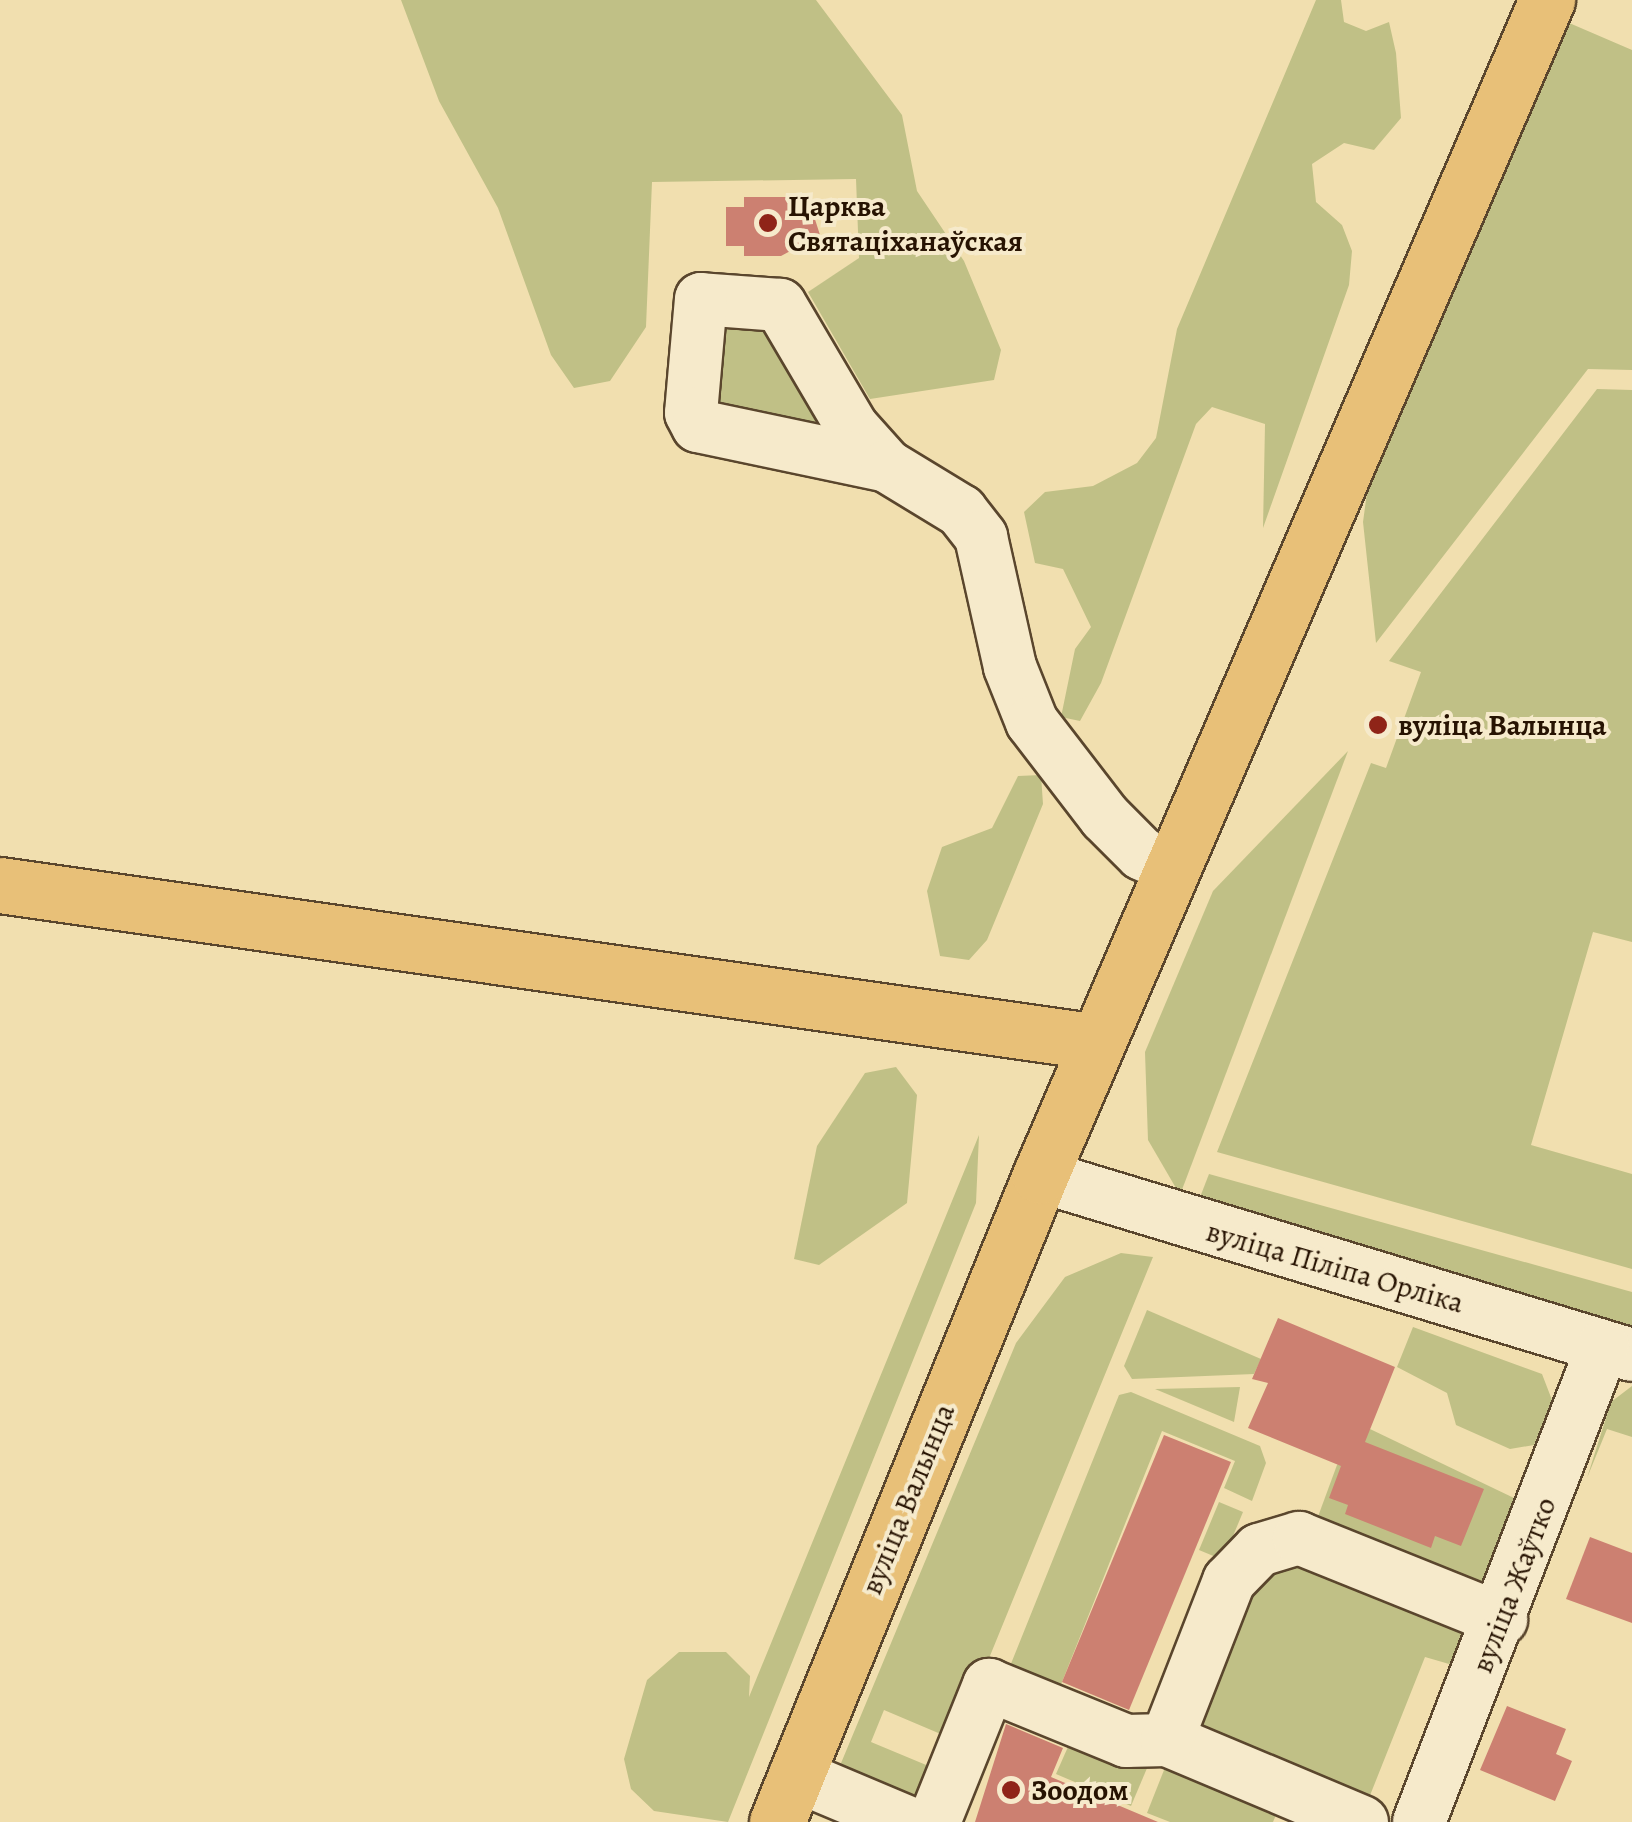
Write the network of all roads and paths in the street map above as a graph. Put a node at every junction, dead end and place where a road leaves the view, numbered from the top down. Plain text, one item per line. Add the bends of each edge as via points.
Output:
1 (1547, 0) edge
2 (886, 466) dead end
3 (1171, 867) junction
4 (0, 884) edge
5 (1097, 1042) junction
6 (1040, 1176) junction
7 (1618, 1350) edge
8 (1501, 1620) junction
9 (1167, 1740) junction
10 (786, 1799) edge
11 (907, 1822) edge
12 (934, 1822) edge
13 (1362, 1822) edge
14 (1419, 1822) edge

1 - 3 main road, вуліца Валынца
2 - 3 street via 973,524 1032,722 1105,816 1142,854
3 - 5 main road, вуліца Валынца
4 - 5 main road
5 - 6 main road, вуліца Валынца
6 - 7 street, вуліца Піліпа Орліка
6 - 10 main road, вуліца Валынца
7 - 8 street, вуліца Жаўтко
8 - 9 street via 1299,1538 1278,1542 1229,1581
8 - 14 street, вуліца Жаўтко
9 - 12 street via 1126,1741 989,1685
9 - 13 street
10 - 11 street

